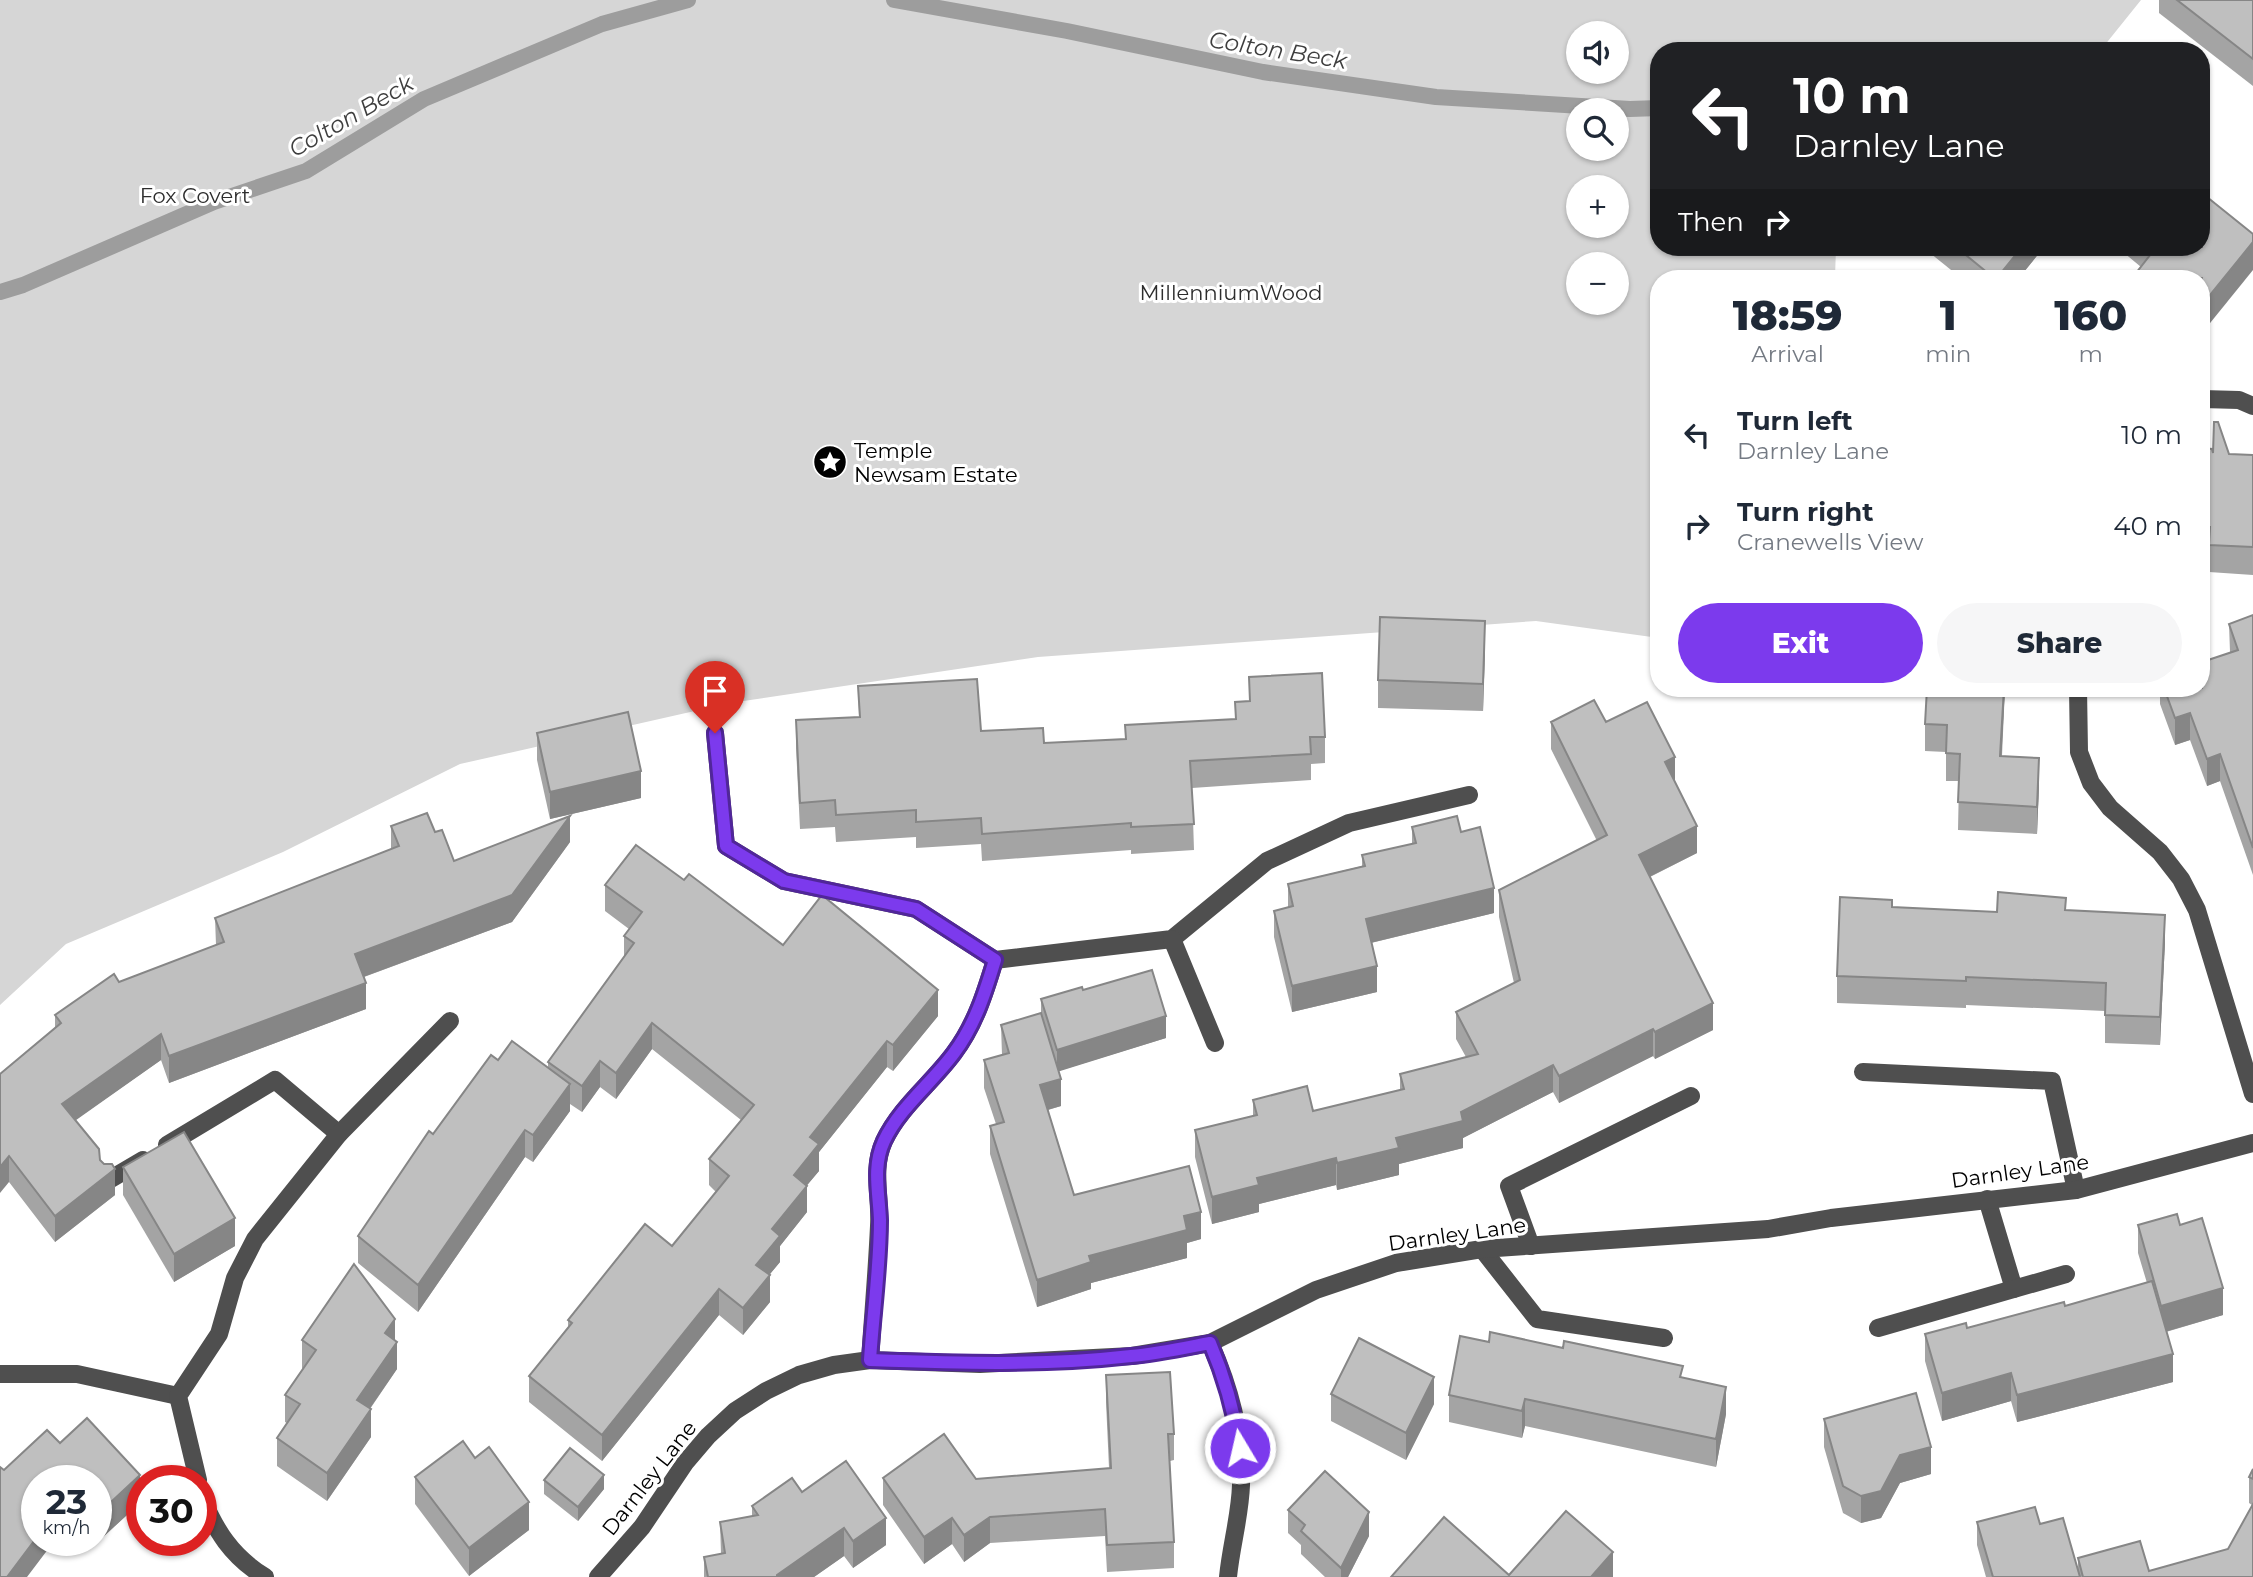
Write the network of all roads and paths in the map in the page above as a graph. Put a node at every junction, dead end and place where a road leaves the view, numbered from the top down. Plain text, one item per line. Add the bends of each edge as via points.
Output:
1 (2210, 400) edge
2 (2251, 401) edge
3 (2078, 697) edge
4 (715, 733) dead end
5 (1469, 795) dead end
6 (1172, 939) junction
7 (995, 960) junction
8 (450, 1021) dead end
9 (1215, 1043) dead end
10 (1863, 1072) dead end
11 (2253, 1094) edge
12 (1691, 1096) dead end
13 (339, 1134) junction
14 (2253, 1143) edge
15 (109, 1180) edge
16 (2076, 1190) junction
17 (1987, 1199) junction
18 (1531, 1246) junction
19 (1482, 1249) junction
20 (2066, 1274) dead end
21 (2014, 1289) junction
22 (1878, 1328) dead end
23 (1664, 1338) dead end
24 (1210, 1343) junction
25 (870, 1360) junction
26 (0, 1374) edge
27 (178, 1396) junction
28 (194, 1465) edge
29 (217, 1530) edge
30 (265, 1577) edge
31 (598, 1577) edge
32 (1228, 1577) edge

1 - 2 street
3 - 11 street via 2079,752 2091,783 2110,808 2160,852 2197,910
4 - 7 street via 726,846 784,881 916,909
5 - 6 street via 1349,823 1267,861
6 - 7 street
6 - 9 street
7 - 25 street via 970,1027 954,1053 895,1122 876,1162 880,1222
8 - 13 street
10 - 16 street via 2052,1081
12 - 18 street via 1508,1186
13 - 15 street via 275,1080
13 - 27 street via 255,1239 235,1278 219,1334
14 - 16 street, Darnley Lane
16 - 17 street, Darnley Lane
17 - 18 street, Darnley Lane via 1768,1229
17 - 21 street
18 - 19 street, Darnley Lane
19 - 23 street via 1537,1319
19 - 24 street, Darnley Lane via 1396,1263 1316,1290
20 - 21 street
21 - 22 street
24 - 25 street, Darnley Lane via 1132,1356 1056,1361
24 - 32 street via 1224,1376 1240,1448 1241,1485
25 - 31 street, Darnley Lane via 799,1375 736,1411 685,1463 642,1527
26 - 27 street via 77,1374
27 - 28 street
29 - 30 street via 236,1555

